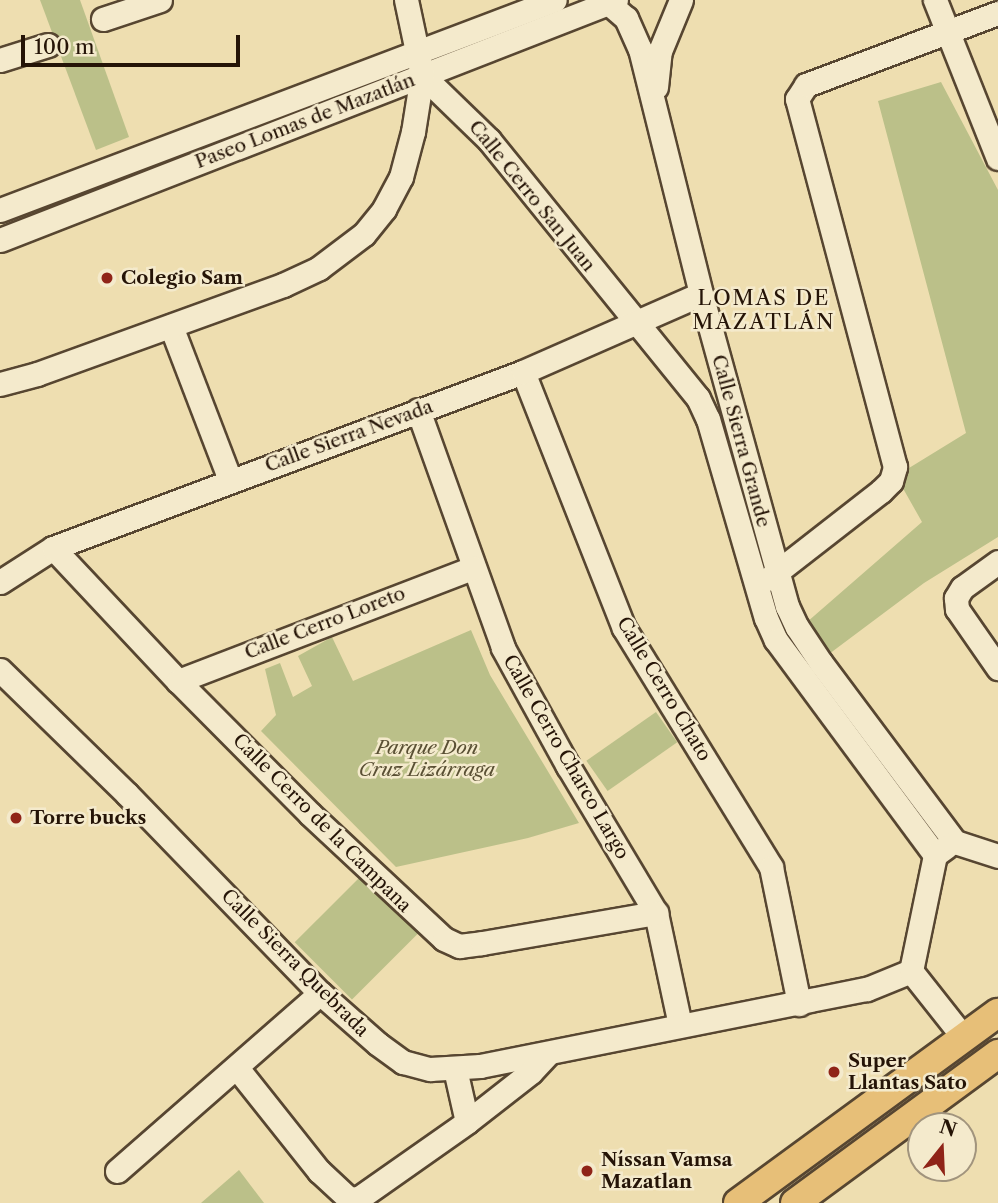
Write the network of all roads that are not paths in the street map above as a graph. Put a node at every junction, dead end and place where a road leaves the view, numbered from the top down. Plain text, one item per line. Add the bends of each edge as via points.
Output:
1 (160, 0) edge
2 (406, 0) edge
3 (555, 0) edge
4 (681, 0) edge
5 (935, 0) edge
6 (610, 1) edge
7 (998, 13) edge
8 (103, 19) dead end
9 (945, 27) junction
10 (48, 45) dead end
11 (0, 60) edge
12 (419, 64) junction
13 (655, 101) junction
14 (998, 158) edge
15 (0, 211) edge
16 (0, 240) edge
17 (701, 294) junction
18 (637, 323) junction
19 (171, 326) junction
20 (523, 372) junction
21 (0, 384) edge
22 (418, 410) junction
23 (230, 480) junction
24 (53, 548) junction
25 (998, 562) edge
26 (473, 568) junction
27 (777, 572) junction
28 (0, 582) edge
29 (757, 587) junction
30 (998, 668) edge
31 (0, 670) edge
32 (178, 681) junction
33 (955, 842) junction
34 (935, 855) junction
35 (998, 856) edge
36 (656, 913) junction
37 (911, 971) junction
38 (320, 993) junction
39 (799, 1003) junction
40 (998, 1013) edge
41 (680, 1025) junction
42 (964, 1038) junction
43 (548, 1054) junction
44 (998, 1054) edge
45 (237, 1068) junction
46 (455, 1069) junction
47 (467, 1122) junction
48 (117, 1171) dead end
49 (738, 1203) edge
50 (795, 1203) edge

1 - 8 street
2 - 12 street
3 - 12 street, Paseo Lomas de Mazatlán
4 - 13 street via 660,51
5 - 9 street
6 - 12 street, Paseo Lomas de Mazatlán
6 - 13 street, Calle Sierra Grande via 626,18 640,49
7 - 9 street
9 - 14 street
9 - 27 street via 806,85 797,99 895,467 891,481 881,491
10 - 11 street
12 - 15 street, Paseo Lomas de Mazatlán
12 - 16 street, Paseo Lomas de Mazatlán
12 - 18 street, Calle Cerro San Juan via 489,140
12 - 19 street via 413,132 401,177 364,234 320,268
13 - 17 street, Calle Sierra Grande
17 - 18 street, Calle Sierra Nevada
17 - 27 street, Calle Sierra Grande
18 - 20 street, Calle Sierra Nevada
18 - 29 street, Calle Sierra Grande via 698,398 708,419
19 - 21 street
19 - 23 street
20 - 22 street, Calle Sierra Nevada
20 - 39 street, Calle Cerro Chato via 624,628 771,867
22 - 23 street, Calle Sierra Nevada
22 - 26 street, Calle Cerro Charco Largo
23 - 24 street, Calle Sierra Nevada
24 - 28 street, Calle Sierra Nevada
24 - 32 street, Calle Cerro de la Campana
25 - 30 street via 962,588 956,598 957,609
26 - 32 street, Calle Cerro Loreto
26 - 36 street, Calle Cerro Charco Largo via 503,649
27 - 29 street
27 - 33 street, Calle Sierra Grande via 797,627
29 - 34 street, Calle Sierra Grande via 776,640
31 - 38 street, Calle Sierra Quebrada
32 - 36 street, Calle Cerro de la Campana via 443,939 459,946
33 - 34 street
33 - 35 street
34 - 37 street
36 - 41 street, Calle Cerro Charco Largo
37 - 39 street, Calle Sierra Quebrada via 867,989
37 - 42 street
38 - 45 street
38 - 46 street, Calle Sierra Quebrada via 403,1062
39 - 41 street, Calle Sierra Quebrada
40 - 42 main road
41 - 43 street, Calle Sierra Quebrada
42 - 49 main road
43 - 46 street, Calle Sierra Quebrada
43 - 47 street
44 - 50 main road
45 - 47 street via 319,1171 349,1199 359,1198
45 - 48 street
46 - 47 street

